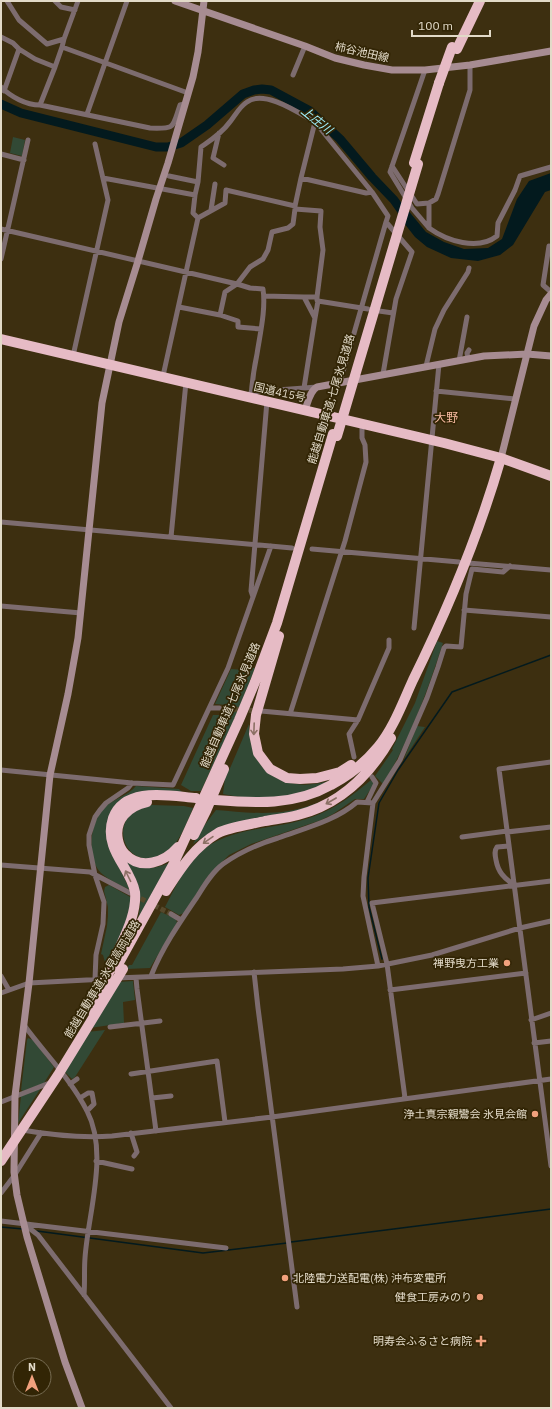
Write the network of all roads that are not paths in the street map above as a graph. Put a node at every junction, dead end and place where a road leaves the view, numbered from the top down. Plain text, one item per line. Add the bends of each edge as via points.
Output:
1 (4, 1) edge
2 (8, 1) edge
3 (55, 1) edge
4 (78, 1) edge
5 (127, 1) edge
6 (175, 1) edge
7 (204, 1) edge
8 (474, 1) edge
9 (480, 1) edge
10 (1, 3) edge
11 (75, 10) junction
12 (204, 11) junction
13 (1, 37) edge
14 (64, 39) junction
15 (305, 46) junction
16 (62, 47) junction
17 (455, 48) junction
18 (19, 49) junction
19 (551, 52) edge
20 (105, 64) junction
21 (470, 65) junction
22 (55, 67) junction
23 (425, 70) junction
24 (294, 75) dead end
25 (3, 89) edge
26 (188, 93) junction
27 (184, 104) junction
28 (40, 105) junction
29 (87, 114) junction
30 (315, 122) junction
31 (220, 133) junction
32 (28, 140) dead end
33 (95, 144) dead end
34 (1, 154) edge
35 (24, 160) junction
36 (224, 165) dead end
37 (392, 166) junction
38 (551, 167) edge
39 (170, 176) dead end
40 (102, 178) junction
41 (301, 178) junction
42 (198, 182) junction
43 (215, 184) dead end
44 (159, 188) junction
45 (372, 192) junction
46 (196, 195) junction
47 (429, 203) junction
48 (295, 208) junction
49 (211, 210) junction
50 (198, 218) junction
51 (386, 222) junction
52 (429, 228) junction
53 (1, 229) edge
54 (7, 231) junction
55 (549, 246) dead end
56 (97, 251) junction
57 (1, 259) edge
58 (138, 261) junction
59 (469, 268) dead end
60 (186, 271) junction
61 (237, 284) junction
62 (551, 293) edge
63 (264, 296) junction
64 (304, 298) junction
65 (317, 299) junction
66 (179, 307) junction
67 (362, 308) junction
68 (368, 309) dead end
69 (379, 311) dead end
70 (393, 313) junction
71 (220, 315) junction
72 (467, 316) dead end
73 (315, 318) junction
74 (261, 329) junction
75 (1, 339) edge
76 (469, 350) dead end
77 (527, 354) junction
78 (73, 356) junction
79 (551, 356) edge
80 (468, 359) junction
81 (459, 361) junction
82 (110, 364) junction
83 (439, 364) junction
84 (426, 366) junction
85 (383, 374) junction
86 (163, 376) junction
87 (186, 382) junction
88 (340, 382) junction
89 (317, 387) junction
90 (304, 388) junction
91 (436, 391) junction
92 (251, 394) junction
93 (515, 399) junction
94 (268, 401) junction
95 (305, 410) junction
96 (362, 424) junction
97 (335, 435) junction
98 (432, 440) junction
99 (501, 458) junction
100 (551, 476) edge
101 (1, 522) edge
102 (88, 530) junction
103 (171, 537) junction
104 (254, 545) junction
105 (271, 546) junction
106 (292, 548) dead end
107 (312, 549) dead end
108 (341, 552) junction
109 (421, 559) junction
110 (459, 562) dead end
111 (468, 562) dead end
112 (510, 566) junction
113 (551, 570) edge
114 (253, 598) junction
115 (1, 606) edge
116 (464, 610) junction
117 (81, 613) junction
118 (551, 617) edge
119 (282, 624) junction
120 (414, 628) dead end
121 (389, 640) dead end
122 (210, 708) junction
123 (219, 708) tunnel mouth
124 (262, 711) tunnel mouth
125 (290, 714) junction
126 (358, 720) junction
127 (391, 733) junction
128 (354, 757) dead end
129 (551, 762) edge
130 (1, 770) edge
131 (50, 775) junction
132 (372, 777) dead end
133 (132, 783) junction
134 (205, 802) junction
135 (367, 802) junction
136 (373, 803) junction
137 (551, 827) edge
138 (507, 831) junction
139 (186, 836) junction
140 (462, 837) dead end
141 (509, 846) junction
142 (1, 865) edge
143 (40, 868) junction
144 (95, 875) junction
145 (551, 881) edge
146 (514, 885) junction
147 (166, 891) junction
148 (130, 893) tunnel mouth
149 (171, 914) tunnel mouth
150 (181, 920) junction
151 (551, 920) edge
152 (520, 928) junction
153 (387, 964) junction
154 (378, 966) junction
155 (117, 967) junction
156 (254, 972) junction
157 (526, 973) junction
158 (1, 976) edge
159 (151, 976) junction
160 (136, 978) junction
161 (95, 979) junction
162 (29, 983) junction
163 (9, 990) junction
164 (390, 990) junction
165 (1, 993) edge
166 (551, 1013) edge
167 (532, 1020) junction
168 (160, 1021) dead end
169 (142, 1024) junction
170 (24, 1025) junction
171 (110, 1028) dead end
172 (551, 1041) edge
173 (534, 1043) junction
174 (148, 1071) junction
175 (130, 1074) dead end
176 (65, 1077) junction
177 (77, 1079) dead end
178 (551, 1079) edge
179 (539, 1081) junction
180 (70, 1084) junction
181 (15, 1096) junction
182 (171, 1096) dead end
183 (80, 1098) junction
184 (152, 1098) junction
185 (404, 1098) junction
186 (1, 1102) edge
187 (87, 1111) junction
188 (272, 1117) junction
189 (225, 1122) junction
190 (15, 1128) junction
191 (156, 1131) junction
192 (41, 1133) junction
193 (131, 1134) junction
194 (96, 1137) junction
195 (1, 1154) edge
196 (134, 1156) dead end
197 (1, 1161) edge
198 (96, 1161) junction
199 (551, 1166) edge
200 (132, 1169) dead end
201 (14, 1176) junction
202 (1, 1193) edge
203 (1, 1221) edge
204 (24, 1224) junction
205 (88, 1232) junction
206 (226, 1248) dead end
207 (84, 1295) junction
208 (297, 1307) dead end
209 (82, 1408) edge
210 (171, 1408) edge

1 - 10 street
2 - 14 street via 19,20 47,44
3 - 11 street via 61,7
4 - 11 street
5 - 20 street
6 - 12 street, 柿谷池田線
7 - 12 street
8 - 17 highway, 能越自動車道;七尾氷見道路
9 - 17 highway, 能越自動車道;七尾氷見道路
11 - 14 street
12 - 15 street, 柿谷池田線
12 - 26 street
13 - 18 street via 14,43
14 - 16 street
15 - 23 street, 柿谷池田線 via 335,58 364,65 392,70
15 - 24 street
16 - 20 street
16 - 22 street
17 - 97 highway, 能越自動車道;七尾氷見道路, bridge via 441,83 416,163
18 - 22 street via 34,59
18 - 25 street
19 - 21 street, 柿谷池田線
20 - 26 street
20 - 29 street
21 - 23 street, 柿谷池田線
21 - 47 street via 470,90 438,194 436,199
22 - 28 street
23 - 37 street
25 - 28 street via 21,100
26 - 27 street
27 - 29 street via 180,105 170,128 150,128
27 - 44 street
28 - 29 street
30 - 31 street via 275,101 257,98 247,101
30 - 41 street
30 - 45 street
31 - 36 street via 214,158
31 - 42 street via 201,147
32 - 35 street
33 - 40 street
34 - 35 street
35 - 54 street
37 - 47 street via 417,204
37 - 52 street via 390,172 412,208
38 - 52 street via 520,176 498,223 497,236 492,240 475,243 452,240 440,236
39 - 42 street
40 - 44 street
40 - 56 street via 108,200
41 - 45 street via 366,193
41 - 48 street
42 - 46 street
43 - 49 street
44 - 46 street
44 - 58 street
45 - 51 street via 388,216
46 - 50 street via 193,213
47 - 52 street
48 - 49 street via 226,190 225,203
48 - 61 street via 293,224 272,232 263,259 250,267
48 - 65 street via 321,211 323,250
49 - 50 street
50 - 60 street
51 - 67 street
51 - 70 street via 412,252
53 - 54 street
54 - 56 street
54 - 57 street
55 - 62 street via 543,285
56 - 58 street
56 - 78 street
58 - 60 street
58 - 82 street via 119,322
59 - 84 street via 435,329
60 - 61 street
60 - 66 street
61 - 63 street via 263,289
61 - 71 street via 225,292
62 - 77 street via 534,326
63 - 64 street
63 - 74 street
64 - 65 street
64 - 73 street
65 - 67 street
65 - 73 street
66 - 71 street
66 - 86 street
67 - 68 street
67 - 88 street
69 - 70 street
70 - 85 street
71 - 74 street via 238,321 238,327
72 - 81 street
73 - 90 street
74 - 92 street
75 - 78 highway, 国道415号
76 - 80 street
77 - 79 street
77 - 80 street
77 - 93 street
78 - 82 highway, 国道415号
80 - 81 street
81 - 83 street
82 - 86 highway, 国道415号
82 - 102 street via 102,403
83 - 84 street
83 - 91 street
84 - 85 street
85 - 88 street
86 - 87 highway, 国道415号
87 - 92 highway, 国道415号
87 - 103 street
88 - 89 street
89 - 90 street
89 - 95 street
90 - 92 street
91 - 93 street
91 - 98 street
92 - 94 highway, 国道415号
93 - 99 street
94 - 95 highway, 国道415号
94 - 104 street
95 - 96 highway, 国道415号
96 - 98 highway, 国道415号
96 - 108 street via 366,462
97 - 119 highway, 能越自動車道;七尾氷見道路
97 - 134 highway, 能越自動車道;七尾氷見道路 via 269,646
98 - 99 highway, 国道415号
98 - 109 street
99 - 100 highway, 国道415号
99 - 127 highway via 474,540
101 - 102 street
102 - 103 street
102 - 117 street
103 - 104 street
104 - 105 street
104 - 114 street via 251,592
105 - 106 street
105 - 114 street
107 - 108 street
108 - 109 street
108 - 125 street
109 - 110 street
109 - 120 street
111 - 112 street
112 - 113 street
112 - 116 street via 503,572 472,569
114 - 122 street via 228,668
115 - 117 street
116 - 118 street
116 - 136 street via 461,647 444,648 427,698 400,760
117 - 131 street via 68,694
119 -> 127 highway via 254,724 254,739 258,753 270,769 287,778 300,779 340,772
119 - 134 highway, 能越自動車道;七尾氷見道路 via 249,713
121 - 126 street
122 - 123 street
122 - 133 street via 172,785
124 - 125 street
125 - 126 street
126 - 128 street via 349,734
127 - 134 highway via 349,774 304,797 259,803
127 -> 147 highway via 380,757 366,774 344,793 316,809 298,815 219,832 194,851
129 - 138 street via 499,769
130 - 131 street
131 - 133 street
131 - 143 street
132 - 135 street via 376,783
133 - 144 street via 106,803 91,826 89,845
134 - 139 highway, 能越自動車道;氷見高岡道路
134 - 139 highway via 156,801 138,804 128,810 118,824 119,846 137,862 152,863 165,859
134 - 147 highway, 能越自動車道;氷見高岡道路
155 -> 134 highway via 134,905 135,892 111,838 111,824 115,814 130,800 140,796 162,795
135 - 136 street
135 - 150 street via 358,802 324,822 244,850 222,865 206,883
136 - 154 street via 363,896
137 - 138 street
138 - 140 street
138 - 141 street
139 - 155 highway, 能越自動車道;氷見高岡道路 via 173,865
141 - 146 street
141 - 146 street via 498,847 495,854 500,873
142 - 143 street
143 - 144 street via 90,872
143 - 162 street
144 - 148 street
144 - 161 street via 104,908 104,924 96,955
145 - 146 street
146 - 152 street
146 - 153 street via 372,903
147 - 155 highway, 能越自動車道;氷見高岡道路
149 - 150 street
150 - 159 street
151 - 152 street
152 - 153 street via 432,955
152 - 157 street
153 - 154 street
153 - 164 street
154 - 156 street
155 - 195 highway, 能越自動車道;氷見高岡道路, bridge via 44,1089
155 - 197 highway, 能越自動車道;氷見高岡道路, bridge via 58,1075
156 - 159 street
156 - 188 street
157 - 164 street
157 - 167 street
158 - 163 street
159 - 160 street
160 - 161 street
160 - 169 street
161 - 162 street
162 - 163 street
162 - 170 street
163 - 165 street
164 - 185 street
166 - 167 street
167 - 173 street
168 - 169 street
169 - 171 street
169 - 174 street
170 - 176 street
170 - 181 street
172 - 173 street
173 - 179 street
174 - 175 street
174 - 184 street
174 - 189 street via 217,1061
176 - 180 street
176 - 181 street
177 - 180 street
178 - 179 street
179 - 185 street
179 - 199 street
180 - 183 street
181 - 186 street
181 - 190 street
182 - 184 street
183 - 187 street
183 - 187 street via 92,1093 94,1104
184 - 191 street
185 - 188 street
187 - 194 street
188 - 189 street
188 - 208 street
189 - 191 street
190 - 192 street
190 - 201 street
191 - 193 street
192 - 194 street
192 - 201 street
193 - 194 street
193 - 196 street via 137,1152
194 - 198 street
198 - 200 street
198 - 205 street
201 - 202 street
201 - 204 street
203 - 204 street
204 - 205 street
204 - 207 street via 38,1235
204 - 209 street via 65,1362
205 - 206 street
205 - 207 street
207 - 210 street

